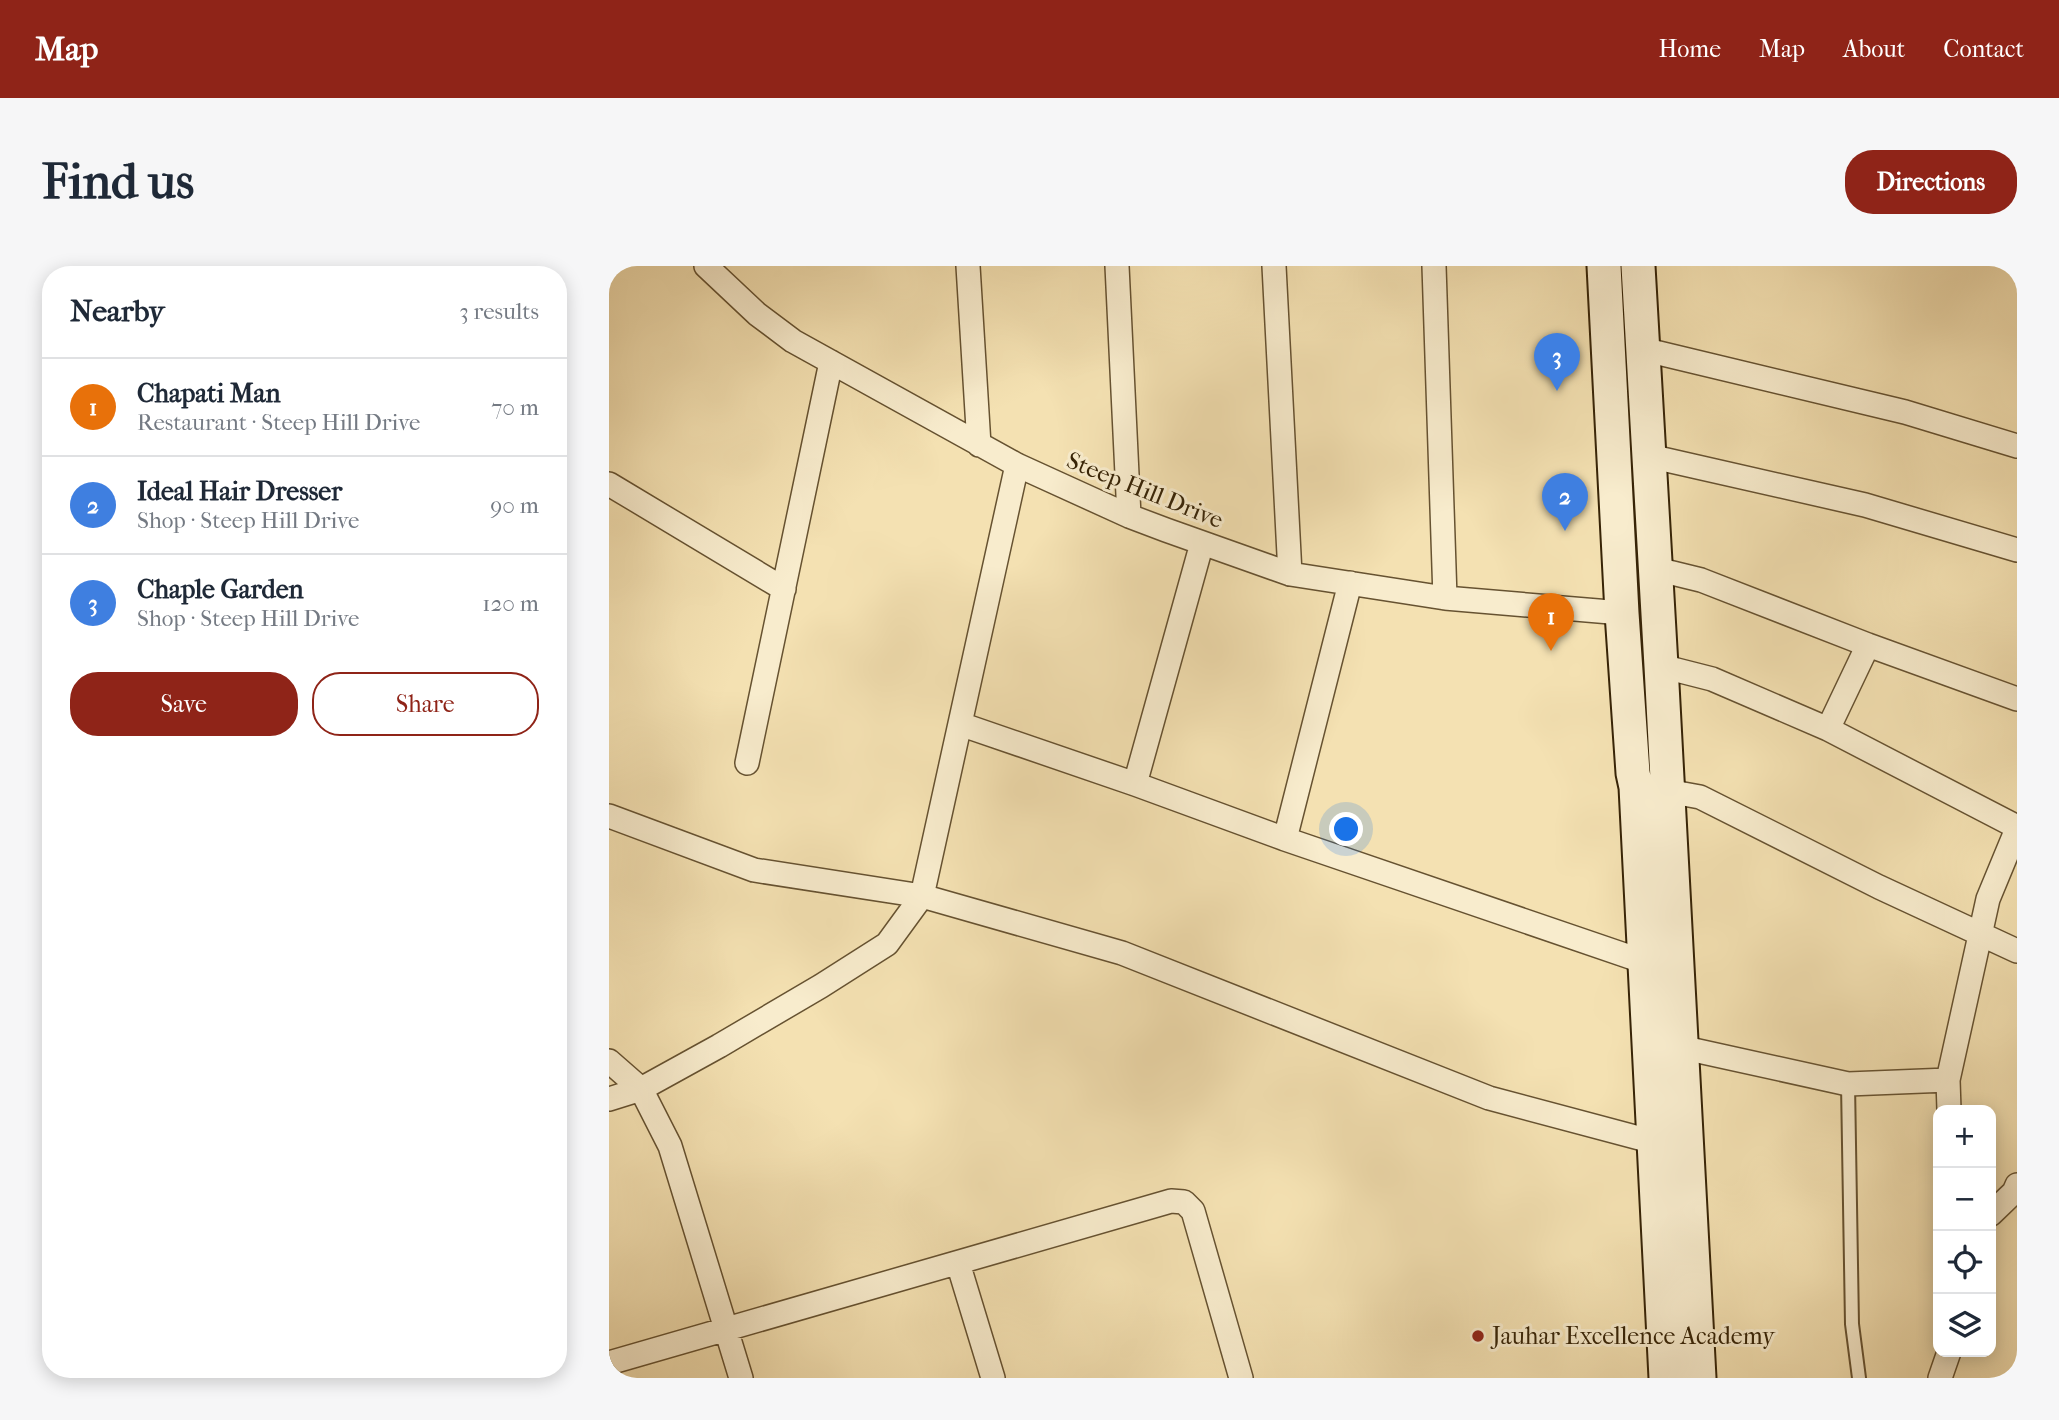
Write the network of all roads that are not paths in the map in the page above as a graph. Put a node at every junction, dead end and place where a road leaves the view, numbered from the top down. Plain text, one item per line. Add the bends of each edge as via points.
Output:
1 (706, 266) edge
2 (968, 266) edge
3 (1117, 266) edge
4 (1274, 266) edge
5 (1434, 266) edge
6 (1604, 266) edge
7 (1638, 266) edge
8 (1642, 349) junction
9 (831, 362) junction
10 (979, 445) junction
11 (2017, 446) edge
12 (1649, 456) junction
13 (1017, 465) junction
14 (609, 484) edge
15 (1129, 516) junction
16 (1202, 542) junction
17 (2017, 550) edge
18 (1656, 569) junction
19 (1290, 573) junction
20 (1350, 583) junction
21 (784, 589) junction
22 (1445, 598) junction
23 (1622, 613) junction
24 (1868, 645) junction
25 (1661, 666) junction
26 (2017, 699) edge
27 (960, 724) junction
28 (1828, 729) junction
29 (747, 763) dead end
30 (1135, 784) junction
31 (1652, 789) junction
32 (609, 816) edge
33 (2017, 828) edge
34 (1285, 839) junction
35 (922, 896) junction
36 (1981, 935) junction
37 (2017, 951) edge
38 (1645, 962) junction
39 (1680, 1047) junction
40 (609, 1061) edge
41 (1948, 1080) junction
42 (1848, 1084) junction
43 (641, 1089) junction
44 (609, 1099) edge
45 (1949, 1105) edge
46 (1654, 1142) junction
47 (2016, 1190) edge
48 (1996, 1209) edge
49 (958, 1264) junction
50 (725, 1330) junction
51 (1947, 1357) edge
52 (609, 1363) edge
53 (741, 1378) edge
54 (993, 1378) edge
55 (1241, 1378) edge
56 (1666, 1378) edge
57 (1699, 1378) edge
58 (1859, 1378) edge
59 (1940, 1378) edge

1 - 9 street, Steep Hill Drive via 766,321
2 - 10 street
3 - 15 street
4 - 19 street
5 - 22 street
6 - 23 street
7 - 8 street
8 - 11 street via 1905,412
8 - 12 street
9 - 10 street, Steep Hill Drive
9 - 21 street
10 - 13 street, Steep Hill Drive
12 - 17 street via 1865,505
12 - 18 street
13 - 15 street, Steep Hill Drive
13 - 27 street
14 - 21 street
15 - 16 street, Steep Hill Drive
16 - 19 street, Steep Hill Drive
16 - 30 street
18 - 24 street via 1701,580
18 - 25 street
19 - 20 street, Steep Hill Drive
20 - 22 street, Steep Hill Drive
20 - 34 street
21 - 29 street
22 - 23 street, Steep Hill Drive
23 - 31 street via 1633,773
24 - 26 street
24 - 28 street
25 - 28 street via 1712,679
25 - 31 street
27 - 30 street
27 - 35 street
28 - 33 street
30 - 34 street
31 - 36 street via 1700,797
31 - 38 street
31 - 39 street
32 - 35 street via 754,870
33 - 36 street via 1987,900
34 - 38 street
35 - 43 street via 887,944
35 - 46 street via 1122,953 1489,1098
36 - 37 street
36 - 41 street
38 - 46 street
39 - 42 street
39 - 57 street
40 - 43 street
41 - 42 street
41 - 45 street
42 - 58 lane via 1852,1324
43 - 44 street
43 - 50 street via 670,1146
46 - 56 street
47 - 48 street
49 - 50 street
49 - 54 street
49 - 55 street via 1171,1200 1184,1202 1193,1211
50 - 52 street
50 - 53 street
51 - 59 street

